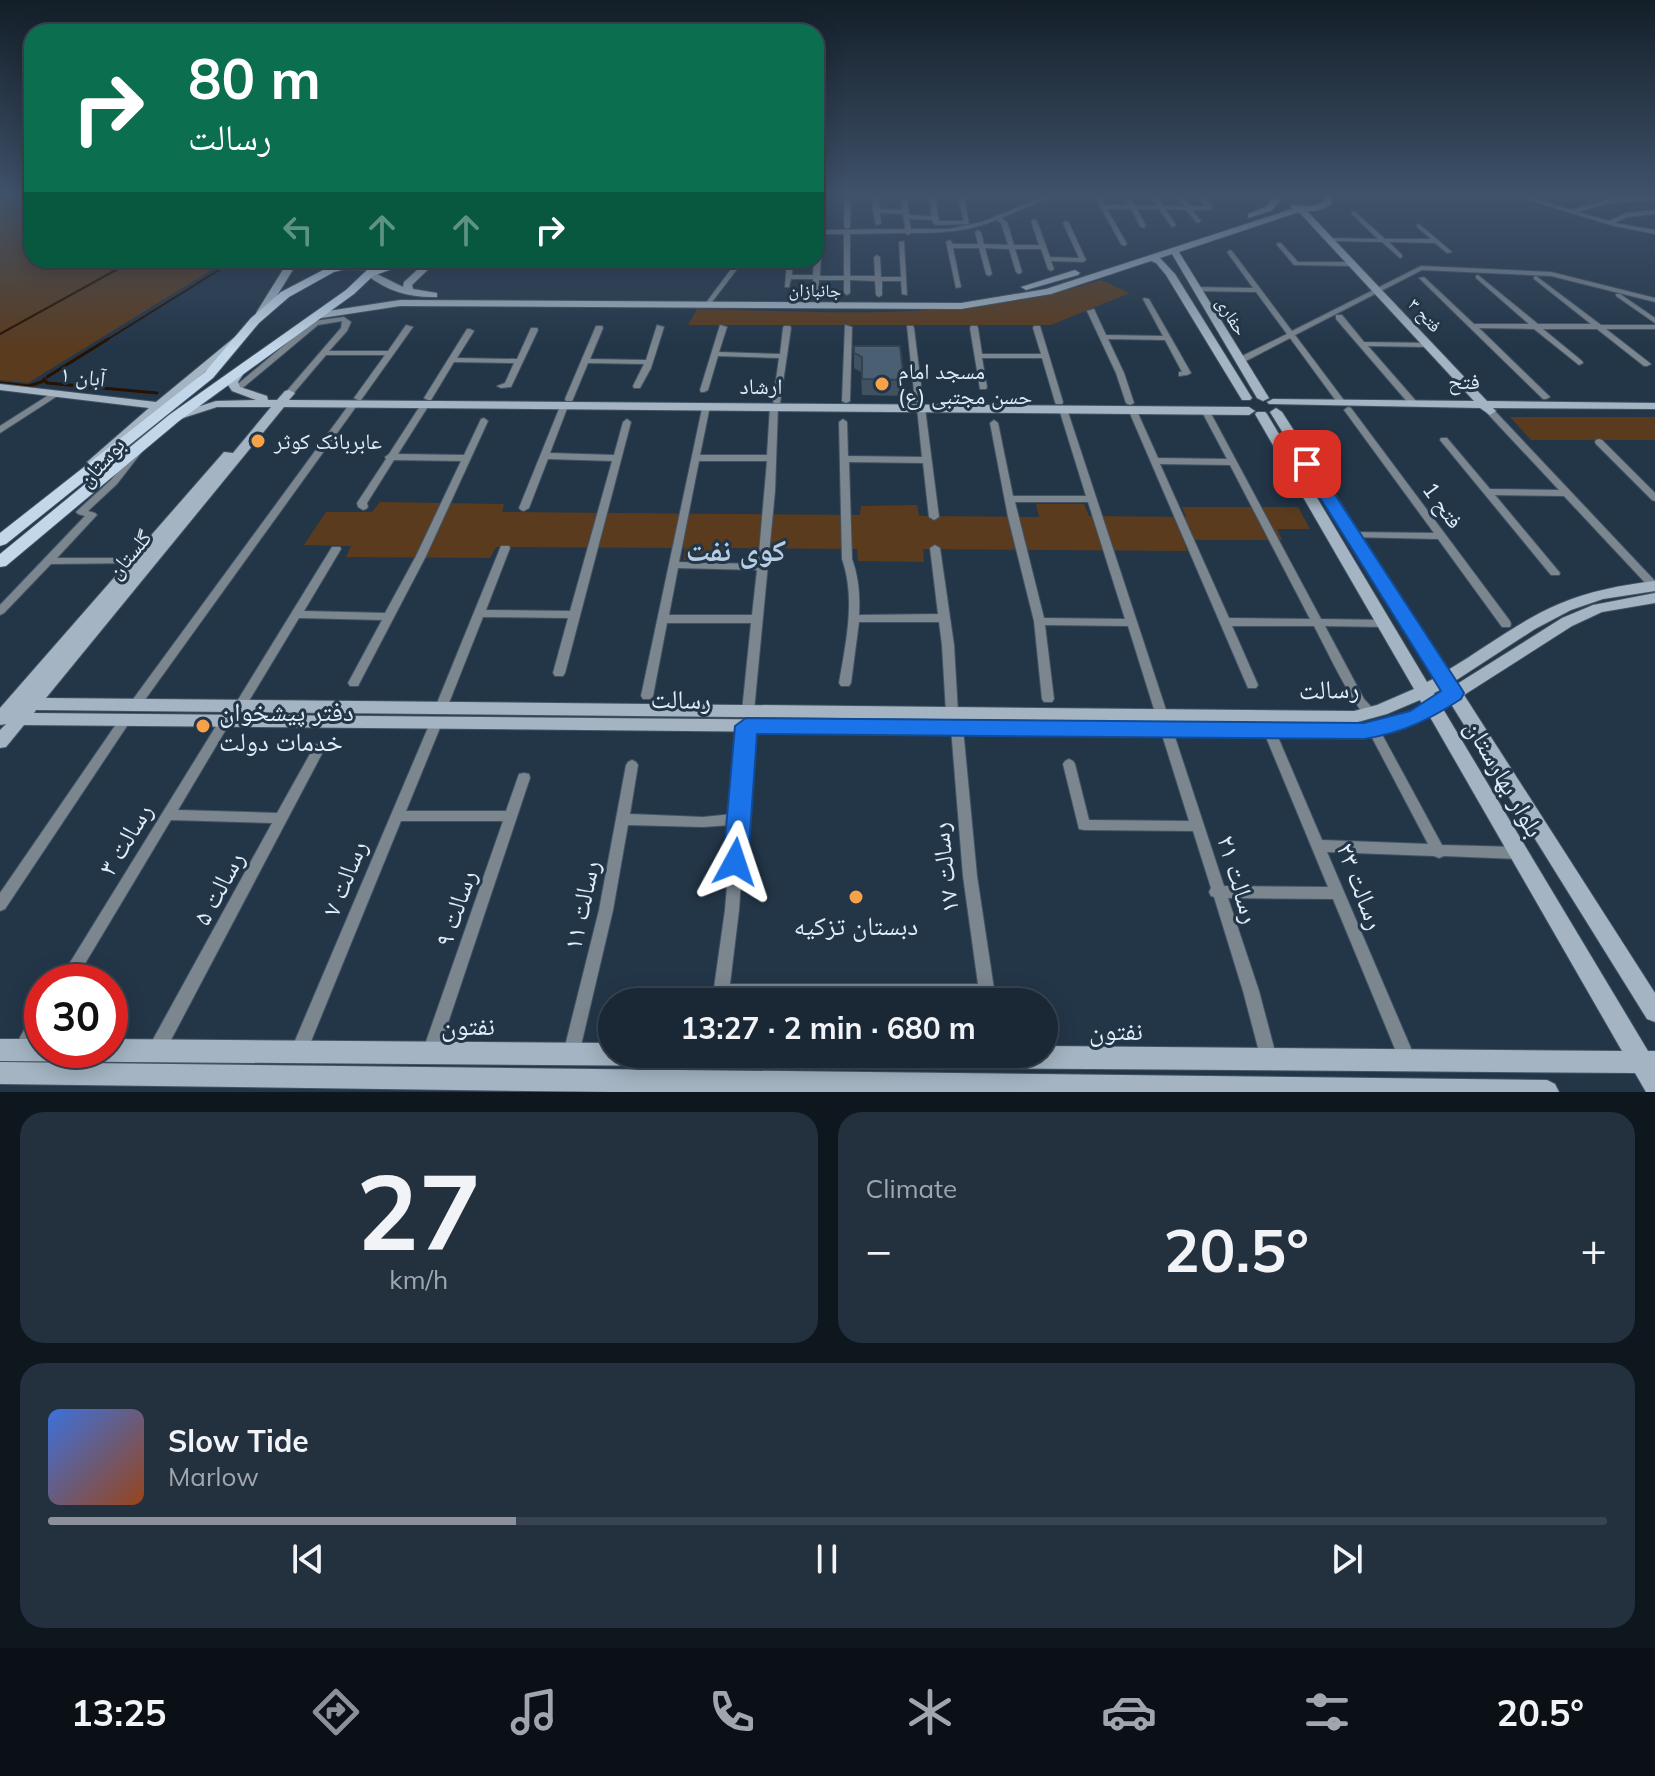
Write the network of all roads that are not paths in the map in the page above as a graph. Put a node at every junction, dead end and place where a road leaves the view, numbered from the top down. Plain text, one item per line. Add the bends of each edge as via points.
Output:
1 (1012, 247) edge
2 (847, 248) edge
3 (902, 248) edge
4 (950, 248) edge
5 (982, 248) edge
6 (1044, 248) edge
7 (1077, 248) edge
8 (1155, 248) edge
9 (1183, 248) edge
10 (1282, 248) edge
11 (1336, 248) edge
12 (1391, 248) edge
13 (1445, 248) edge
14 (1174, 251) junction
15 (1230, 252) dead end
16 (1449, 252) dead end
17 (1400, 256) dead end
18 (877, 257) dead end
19 (1150, 258) junction
20 (1048, 259) junction
21 (1351, 264) junction
22 (289, 268) edge
23 (337, 268) edge
24 (371, 268) edge
25 (389, 268) edge
26 (424, 268) edge
27 (735, 268) edge
28 (789, 268) edge
29 (816, 268) edge
30 (1051, 269) dead end
31 (1019, 272) dead end
32 (1081, 272) junction
33 (372, 274) junction
34 (989, 274) dead end
35 (816, 277) junction
36 (1093, 277) junction
37 (1478, 277) dead end
38 (847, 278) junction
39 (878, 278) junction
40 (1422, 278) dead end
41 (1536, 278) dead end
42 (904, 279) junction
43 (958, 287) dead end
44 (1196, 289) junction
45 (1375, 289) junction
46 (1259, 290) junction
47 (409, 293) junction
48 (815, 293) dead end
49 (847, 293) dead end
50 (905, 294) dead end
51 (879, 295) dead end
52 (1618, 295) dead end
53 (1146, 299) dead end
54 (1655, 300) edge
55 (710, 302) junction
56 (1091, 311) dead end
57 (261, 313) junction
58 (315, 316) junction
59 (1339, 317) dead end
60 (1655, 324) edge
61 (1472, 326) junction
62 (1536, 326) junction
63 (251, 327) junction
64 (409, 327) dead end
65 (660, 327) dead end
66 (723, 327) dead end
67 (848, 327) dead end
68 (1599, 327) junction
69 (599, 328) dead end
70 (787, 328) dead end
71 (910, 328) dead end
72 (974, 328) dead end
73 (1037, 328) dead end
74 (534, 330) dead end
75 (470, 331) dead end
76 (1291, 333) junction
77 (1103, 337) junction
78 (1166, 338) junction
79 (1363, 344) junction
80 (1428, 345) junction
81 (324, 353) junction
82 (390, 353) junction
83 (717, 354) junction
84 (781, 356) junction
85 (848, 356) junction
86 (860, 356) edge
87 (903, 356) edge
88 (914, 356) junction
89 (979, 356) junction
90 (1045, 356) junction
91 (451, 360) junction
92 (1241, 360) junction
93 (520, 361) junction
94 (585, 361) junction
95 (649, 362) junction
96 (1579, 363) dead end
97 (1647, 364) dead end
98 (238, 373) junction
99 (1182, 374) dead end
100 (501, 386) dead end
101 (637, 386) dead end
102 (0, 387) edge
103 (983, 387) dead end
104 (236, 389) junction
105 (704, 390) dead end
106 (58, 393) junction
107 (1546, 397) dead end
108 (282, 399) junction
109 (356, 401) junction
110 (426, 401) junction
111 (846, 401) junction
112 (566, 403) junction
113 (602, 403) junction
114 (742, 403) junction
115 (1413, 403) junction
116 (776, 404) junction
117 (881, 404) junction
118 (920, 405) junction
119 (160, 406) junction
120 (706, 406) junction
121 (1061, 406) junction
122 (1131, 406) junction
123 (1261, 406) junction
124 (1345, 406) junction
125 (1655, 406) edge
126 (1487, 408) junction
127 (1205, 410) junction
128 (1655, 412) edge
129 (174, 418) junction
130 (484, 421) dead end
131 (627, 422) dead end
132 (843, 422) dead end
133 (994, 423) dead end
134 (0, 430) edge
135 (149, 438) junction
136 (1444, 440) dead end
137 (1599, 442) dead end
138 (544, 456) junction
139 (389, 457) junction
140 (467, 458) junction
141 (616, 458) junction
142 (695, 458) junction
143 (772, 458) junction
144 (844, 459) junction
145 (927, 460) junction
146 (1155, 461) junction
147 (1233, 462) junction
148 (1488, 492) junction
149 (1567, 493) junction
150 (1654, 495) edge
151 (52, 499) junction
152 (1010, 499) junction
153 (1091, 499) junction
154 (363, 507) dead end
155 (524, 508) dead end
156 (934, 517) dead end
157 (1353, 535) junction
158 (1441, 536) junction
159 (0, 541) edge
160 (505, 548) dead end
161 (935, 548) dead end
162 (336, 549) dead end
163 (47, 561) junction
164 (135, 561) junction
165 (0, 562) edge
166 (675, 565) junction
167 (761, 567) junction
168 (1555, 573) dead end
169 (1655, 586) edge
170 (103, 598) junction
171 (1655, 598) edge
172 (120, 599) junction
173 (0, 611) edge
174 (481, 613) junction
175 (295, 614) junction
176 (575, 615) junction
177 (388, 617) junction
178 (943, 618) junction
179 (665, 619) junction
180 (758, 619) junction
181 (852, 619) junction
182 (1039, 621) junction
183 (1318, 622) junction
184 (1133, 623) junction
185 (1226, 623) junction
186 (1383, 623) junction
187 (1506, 624) dead end
188 (559, 673) dead end
189 (354, 683) dead end
190 (845, 683) dead end
191 (1252, 685) dead end
192 (1448, 686) junction
193 (647, 696) dead end
194 (1048, 699) dead end
195 (1428, 699) junction
196 (32, 704) junction
197 (240, 706) junction
198 (130, 713) junction
199 (285, 714) junction
200 (438, 715) junction
201 (747, 718) junction
202 (0, 719) edge
203 (19, 719) junction
204 (954, 720) junction
205 (225, 721) junction
206 (1162, 722) junction
207 (1373, 722) junction
208 (1269, 730) junction
209 (0, 742) edge
210 (319, 748) dead end
211 (1069, 764) dead end
212 (632, 765) dead end
213 (524, 778) dead end
214 (168, 815) junction
215 (396, 816) junction
216 (512, 816) junction
217 (281, 818) junction
218 (622, 819) junction
219 (739, 819) junction
220 (1197, 826) junction
221 (1320, 846) junction
222 (1439, 852) junction
223 (1519, 853) junction
224 (1216, 892) junction
225 (1338, 893) junction
226 (0, 905) edge
227 (77, 964) edge
228 (721, 988) edge
229 (986, 988) edge
230 (1655, 1012) edge
231 (128, 1051) edge
232 (156, 1051) junction
233 (299, 1052) junction
234 (369, 1052) junction
235 (430, 1053) junction
236 (571, 1054) junction
237 (598, 1054) edge
238 (1058, 1056) edge
239 (1269, 1059) junction
240 (1408, 1060) junction
241 (1648, 1062) edge
242 (843, 1068) edge
243 (0, 1073) edge
244 (358, 1077) junction
245 (844, 1083) junction
246 (1655, 1085) edge
247 (1547, 1092) edge

1 - 31 street
2 - 38 street
3 - 42 street
4 - 43 street
5 - 34 street
6 - 20 street
7 - 20 street via 1083,260
8 - 32 street, جانبازان
9 - 14 street, جانبازان
10 - 21 street via 1296,264
11 - 21 street, فتح ۳
12 - 17 street
13 - 16 street
14 - 19 street, جانبازان
14 - 44 street, حفاری
15 - 46 street, فتح 1
18 - 39 street
19 - 36 street, جانبازان
19 - 123 street, حفاری via 1170,274
20 - 30 street
21 - 45 street, فتح ۳
22 - 57 street
23 - 57 main road
24 - 33 main road
25 - 33 main road
26 - 47 street via 409,282
27 - 55 street
28 - 35 street via 788,281
29 - 35 street
32 - 36 street
32 - 55 street, جانبازان via 1035,286 955,298
33 - 47 street, جانبازان
33 - 58 main road
35 - 38 street
35 - 48 street
36 - 55 street, جانبازان via 1048,292 961,306
37 - 62 street
38 - 39 street
38 - 49 street
39 - 42 street
39 - 51 street
40 - 61 street
41 - 68 street
42 - 50 street
44 - 46 street
44 - 92 street, حفاری
45 - 54 street via 1421,268 1465,267 1551,274
45 - 76 street
45 - 80 street, فتح ۳
46 - 76 street, فتح 1
47 - 55 street, جانبازان
52 - 60 street
53 - 78 street
55 - 58 street, جانبازان via 400,303
56 - 77 street
57 - 63 main road
58 - 98 main road
59 - 79 street
60 - 68 street
61 - 62 street
61 - 107 street
62 - 68 street
62 - 96 street
63 - 119 street
63 - 151 main road via 209,375
64 - 82 street
65 - 95 street
66 - 83 street
67 - 85 street
68 - 97 street
69 - 94 street
70 - 84 street
71 - 88 street
72 - 89 street
73 - 90 street, رسالت ۲۱
74 - 93 street
75 - 91 street
76 - 92 street
76 - 124 street, فتح 1
77 - 78 street
77 - 122 street
78 - 99 street via 1187,373
79 - 80 street
79 - 115 street
80 - 126 street, فتح ۳
81 - 82 street
81 - 104 street, گلستان via 347,322 336,318 316,323
81 - 108 street, گلستان
82 - 109 street
83 - 84 street
83 - 105 street
84 - 116 street
85 - 86 street
85 - 111 street
87 - 88 street
88 - 118 street
89 - 90 street
89 - 103 street
90 - 121 street, رسالت ۲۱
91 - 93 street
91 - 110 street
92 - 123 street, حفاری
93 - 100 street via 508,385
94 - 95 street
94 - 112 street
95 - 101 street
98 - 104 street via 232,382
98 - 129 main road
102 - 106 street, آبان ۱
104 - 108 street
106 - 119 street, آبان ۱
106 - 134 street
108 - 109 street, ارشاد
108 - 129 street via 216,404
108 - 164 street, گلستان
108 - 172 street, گلستان
109 - 110 street, ارشاد
109 - 198 street
110 - 112 street, ارشاد
110 - 139 street
111 - 116 street, ارشاد
111 - 117 street, ارشاد
112 - 113 street, ارشاد
112 - 138 street
113 - 114 street, ارشاد
113 - 120 street, ارشاد
114 - 116 street, ارشاد
114 - 120 street, ارشاد
115 - 124 street, فتح
115 - 126 street, فتح
116 - 117 street, ارشاد
116 - 143 street
117 - 118 street, ارشاد
118 - 121 street, ارشاد
118 - 145 street
119 - 151 street
120 - 142 street
121 - 122 street, ارشاد
121 - 153 street, رسالت ۲۱
122 - 123 street, ارشاد
122 - 127 street, ارشاد
122 - 146 street
123 - 124 street, فتح
123 - 127 street, ارشاد
123 - 157 street, بلوار بهارستان
123 - 186 street, بلوار بهارستان
124 - 126 street, فتح
124 - 158 street, فتح 1
125 - 126 street, فتح
126 - 128 street, فتح
126 - 149 street
127 - 147 street
129 - 135 main road
130 - 140 street
131 - 141 street
132 - 144 street
133 - 152 street
135 - 163 street, بوستان via 114,482 81,512 92,515
135 - 165 main road
136 - 148 street
137 - 150 street
138 - 141 street
138 - 155 street
139 - 140 street
139 - 154 street
140 - 177 street
141 - 176 street
142 - 143 street
142 - 166 street
143 - 167 street
144 - 145 street
144 - 181 street
145 - 156 street
146 - 147 street
146 - 185 street
147 - 183 street
148 - 149 street
148 - 168 street
149 - 169 street
151 - 159 main road
152 - 153 street
152 - 182 street
153 - 184 street, رسالت ۲۱
157 - 158 street
157 - 192 street, بلوار بهارستان
158 - 187 street, فتح 1
160 - 174 street, رسالت ۷
161 - 178 street, رسالت ۱۷
162 - 175 street
163 - 164 street
163 - 173 street, بوستان
164 - 170 street, گلستان
166 - 167 street
166 - 179 street
167 - 180 street
169 - 192 street via 1587,598 1556,611
170 - 172 street
170 - 202 street, گلستان
171 - 192 street via 1598,608
172 - 196 street, گلستان
174 - 176 street
174 - 200 street, رسالت ۷
175 - 177 street
175 - 197 street
176 - 188 street
177 - 189 street
178 - 181 street
178 - 204 street, رسالت ۱۷
179 - 180 street
179 - 193 street
180 - 201 street
181 - 190 street
182 - 184 street
182 - 194 street
183 - 185 street
183 - 186 street
183 - 207 street
184 - 206 street, رسالت ۲۱
185 - 191 street
186 - 195 street, بلوار بهارستان
192 - 195 street
192 - 230 street, بلوار بهارستان
195 - 207 street, رسالت via 1395,726
195 - 223 street, بلوار بهارستان
196 - 198 street, رسالت
196 - 203 street, گلستان
197 - 198 street, رسالت
197 - 199 street, رسالت
198 - 203 street, رسالت
198 - 205 street, رسالت
198 - 226 street
199 - 200 street, رسالت
199 - 205 street, رسالت
200 - 201 street, رسالت
200 - 215 street, رسالت ۷
201 - 204 street, رسالت
201 - 219 street
203 - 209 street, گلستان
204 - 206 street, رسالت
204 - 229 street, رسالت ۱۷
205 - 214 street, رسالت ۳
206 - 207 street, رسالت via 1354,717
206 - 208 street, رسالت
206 - 220 street, رسالت ۲۱
207 - 208 street, رسالت
207 - 222 street
208 - 221 street, رسالت ۲۳
210 - 217 street, رسالت ۵
211 - 220 street via 1084,825
212 - 218 street, رسالت ۱۱
213 - 216 street, رسالت ۹
214 - 217 street
214 - 227 street, رسالت ۳
215 - 216 street
215 - 233 street, رسالت ۷
216 - 235 street, رسالت ۹
217 - 232 street, رسالت ۵
218 - 219 street
218 - 236 street, رسالت ۱۱
219 - 228 street
220 - 224 street, رسالت ۲۱
221 - 222 street
221 - 225 street, رسالت ۲۳
222 - 223 street
223 - 241 street, بلوار بهارستان
224 - 225 street
224 - 239 street, رسالت ۲۱
225 - 240 street, رسالت ۲۳
231 - 232 street, نفتون
232 - 233 street, نفتون
233 - 234 street, نفتون
234 - 235 street, نفتون
234 - 244 street
235 - 236 street, نفتون
236 - 237 street, نفتون
238 - 239 street, نفتون
239 - 240 street, نفتون
240 - 241 street, نفتون
241 - 246 street, بلوار بهارستان
242 - 245 street
243 - 244 street
244 - 245 street
245 - 247 street

